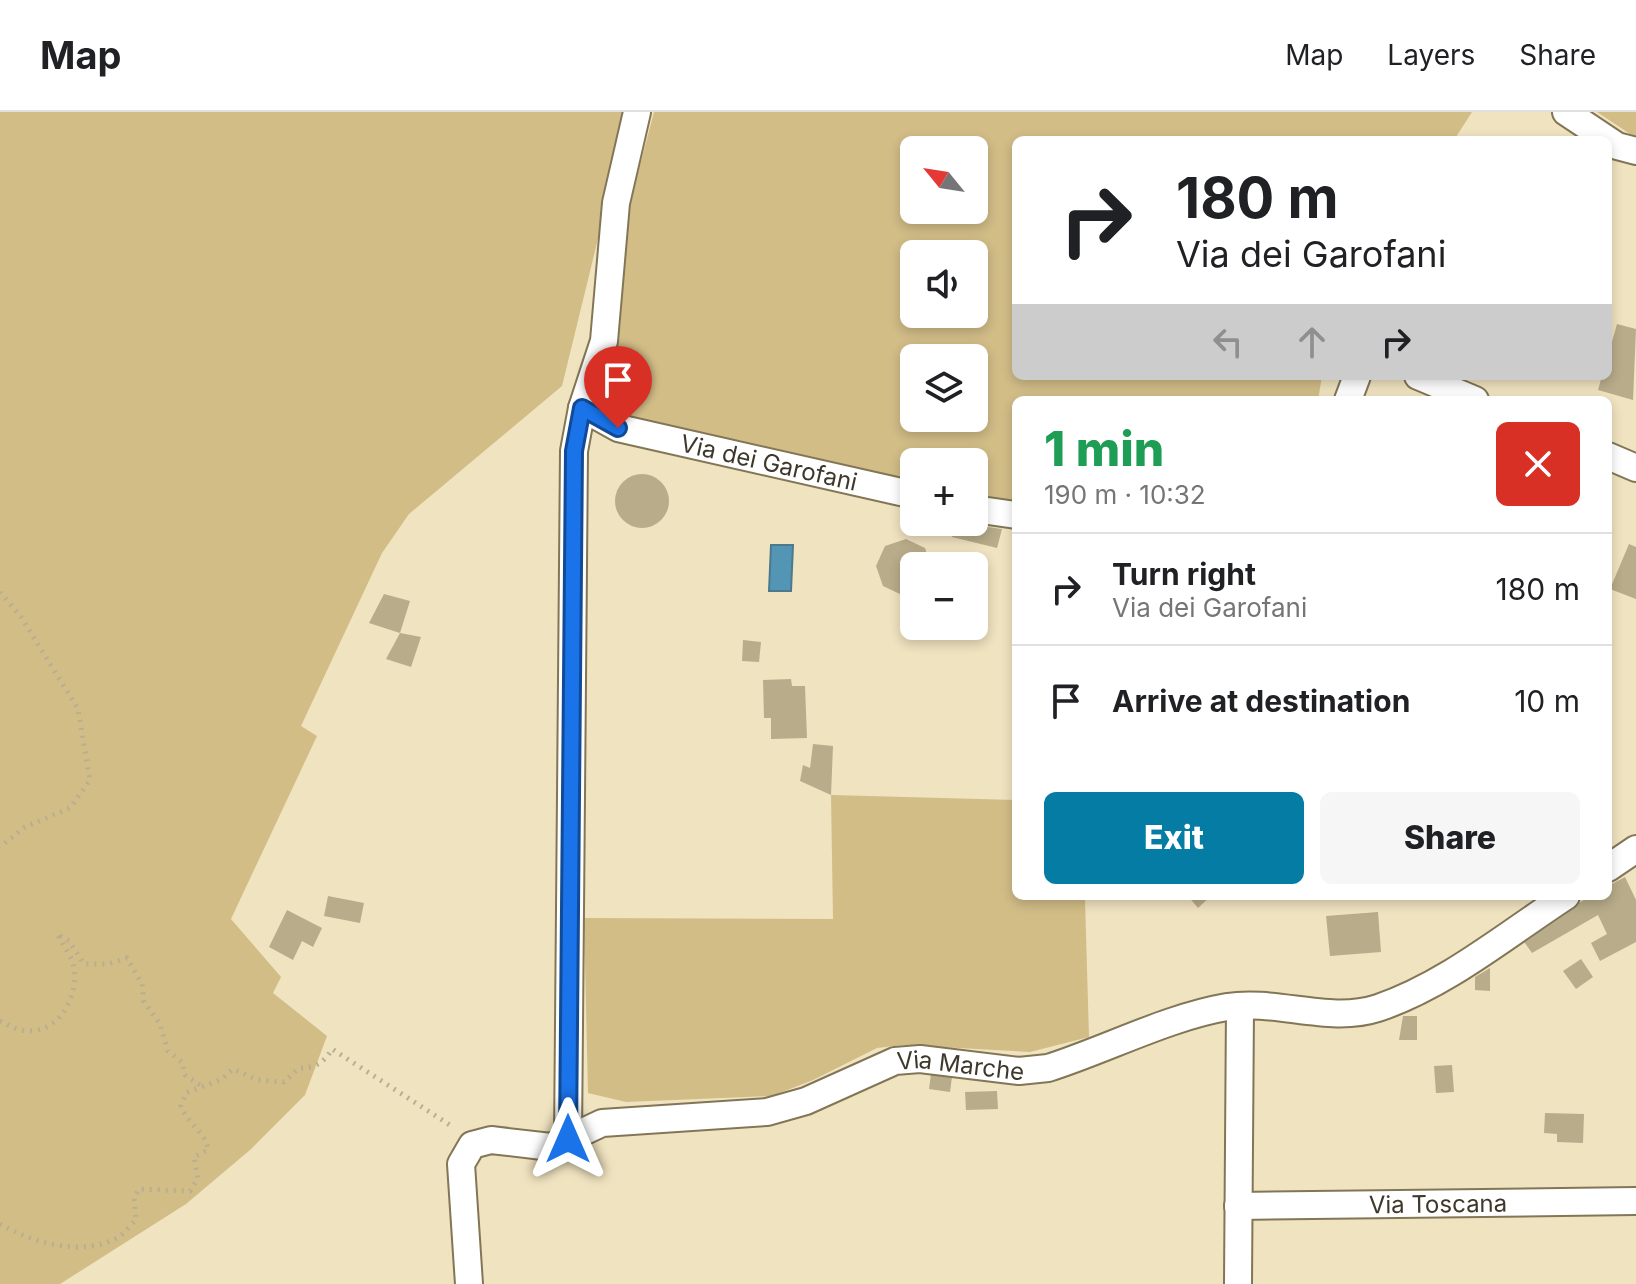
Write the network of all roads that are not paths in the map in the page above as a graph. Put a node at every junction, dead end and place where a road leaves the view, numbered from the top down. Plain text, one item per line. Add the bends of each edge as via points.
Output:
1 (637, 112) edge
2 (1566, 112) edge
3 (1602, 136) edge
4 (1612, 143) edge
5 (1636, 151) edge
6 (1428, 380) edge
7 (1466, 396) edge
8 (582, 408) junction
9 (1612, 458) edge
10 (1636, 468) edge
11 (900, 492) edge
12 (988, 511) edge
13 (1012, 514) edge
14 (1636, 849) edge
15 (1612, 865) edge
16 (1560, 900) edge
17 (1240, 1007) junction
18 (568, 1139) junction
19 (1636, 1201) edge
20 (1238, 1206) junction
21 (469, 1284) edge
22 (1238, 1284) edge

1 - 8 street via 616,203 604,341
2 - 3 street
4 - 5 street
6 - 7 street
8 - 11 street, Via dei Garofani via 618,428
8 - 18 street via 574,451
9 - 10 street
12 - 13 street
14 - 15 street
16 - 17 street, Via Marche via 1432,984 1377,1008 1346,1014
17 - 18 street, Via Marche via 1194,1016 1048,1068 1019,1071 920,1059 895,1061 806,1101 767,1112 602,1123
17 - 20 street
18 - 21 street, Via Marche via 551,1147 491,1140 472,1145 461,1164
19 - 20 street, Via Toscana
20 - 22 street

